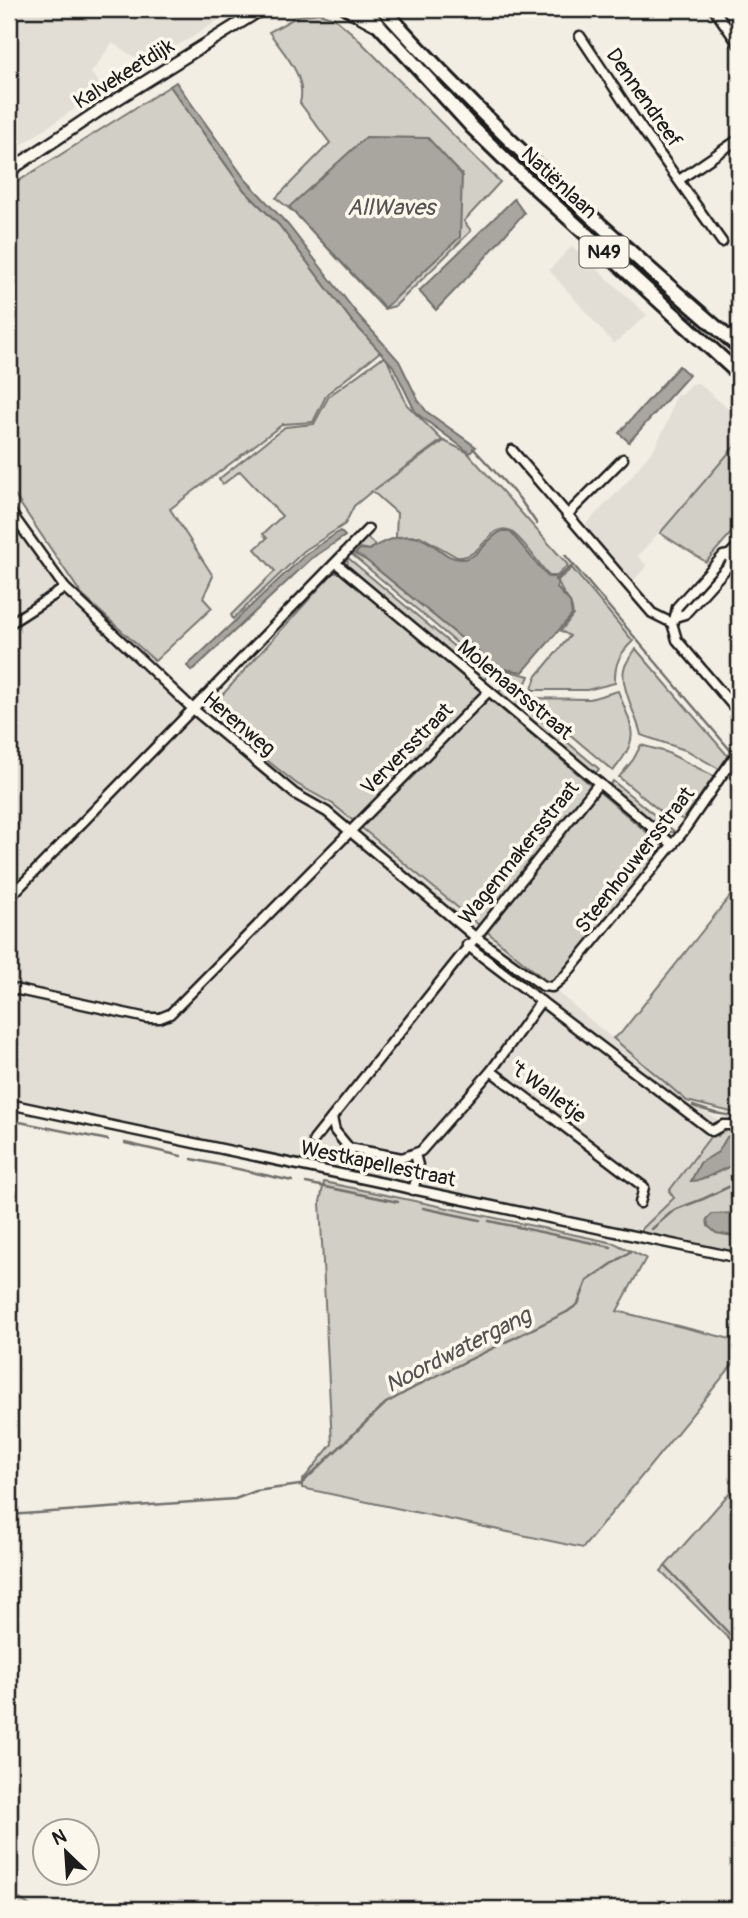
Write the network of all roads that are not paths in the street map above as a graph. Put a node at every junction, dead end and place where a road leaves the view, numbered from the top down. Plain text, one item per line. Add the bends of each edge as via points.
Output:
1 (264, 9) edge
2 (346, 9) edge
3 (364, 9) edge
4 (383, 9) edge
5 (715, 9) edge
6 (381, 28) junction
7 (580, 36) dead end
8 (739, 45) edge
9 (739, 139) edge
10 (9, 171) edge
11 (679, 180) junction
12 (722, 242) dead end
13 (739, 347) edge
14 (739, 373) edge
15 (512, 450) dead end
16 (623, 459) dead end
17 (9, 510) edge
18 (567, 515) junction
19 (368, 528) dead end
20 (735, 552) edge
21 (336, 563) junction
22 (65, 588) junction
23 (674, 620) junction
24 (9, 624) edge
25 (489, 691) junction
26 (193, 709) junction
27 (739, 713) edge
28 (739, 750) edge
29 (599, 783) junction
30 (350, 831) junction
31 (673, 845) junction
32 (9, 898) edge
33 (474, 936) junction
34 (467, 945) junction
35 (552, 987) joint
36 (9, 988) edge
37 (541, 1001) junction
38 (491, 1071) junction
39 (9, 1104) edge
40 (332, 1118) junction
41 (739, 1125) edge
42 (314, 1140) dead end
43 (415, 1154) junction
44 (413, 1190) junction
45 (640, 1203) dead end
46 (739, 1258) edge

1 - 10 street, Kalvekeetdijk
2 - 6 street
3 - 6 main road, Natiënlaan / N49
4 - 13 main road, Natiënlaan / N49 via 565,194
5 - 8 street
6 - 14 main road, Natiënlaan / N49 via 472,127
7 - 11 street, Dennendreef
9 - 11 street, Dennendreef
11 - 12 street, Dennendreef
15 - 18 street
16 - 18 street
17 - 22 street, Herenweg
18 - 23 street via 652,613
19 - 21 street
20 - 23 street via 731,563 685,614
21 - 25 street, Molenaarsstraat
21 - 26 street
22 - 24 street
22 - 26 street, Herenweg
23 - 27 street via 677,640
25 - 29 street, Molenaarsstraat
25 - 30 street, Verversstraat
26 - 30 street, Herenweg via 295,793
26 - 32 street
28 - 31 street, Steenhouwersstraat
29 - 31 street, Molenaarsstraat
29 - 33 street, Wagenmakersstraat
30 - 33 street, Herenweg
30 - 36 street via 170,1014 147,1018
31 - 35 street, Steenhouwersstraat
33 - 34 street, Wagenmakersstraat
33 - 35 street, Herenweg via 536,983
34 - 37 street
34 - 40 street
37 - 38 street
37 - 41 street via 712,1131
38 - 43 street, 't Walletje
38 - 45 street, 't Walletje via 644,1187
39 - 44 street, Westkapellestraat
40 - 42 street
40 - 43 street via 335,1131 349,1148 402,1158
43 - 44 street via 419,1168
44 - 46 street, Westkapellestraat

